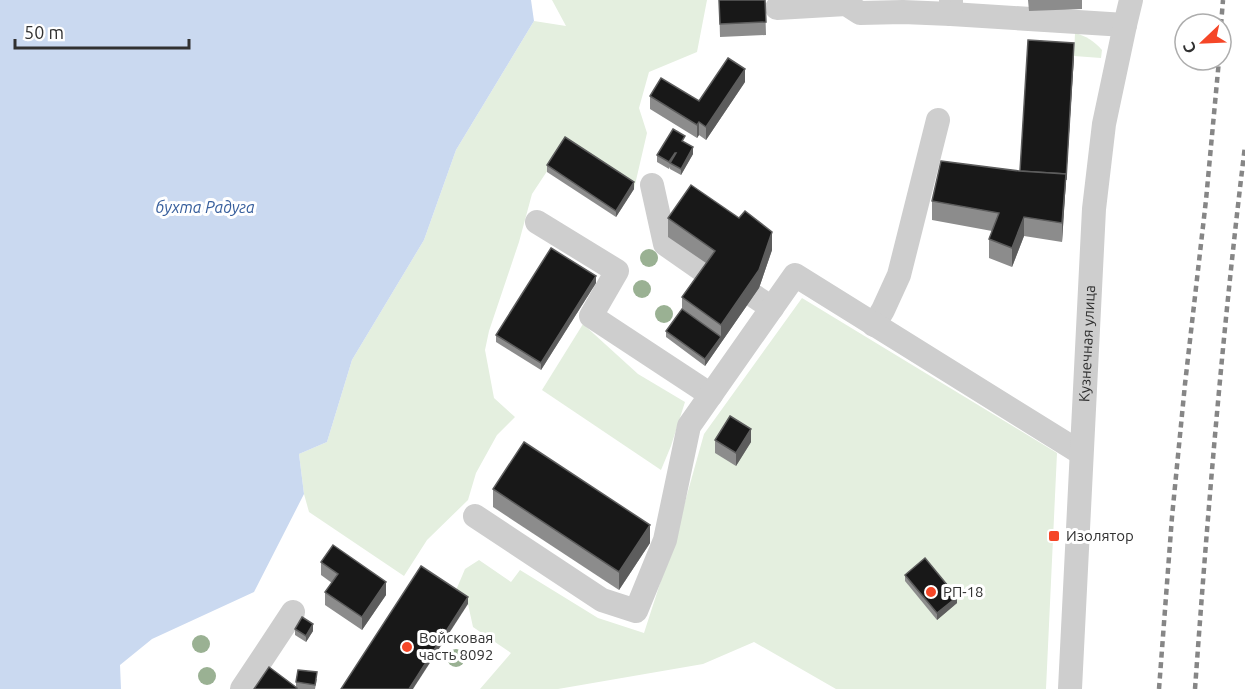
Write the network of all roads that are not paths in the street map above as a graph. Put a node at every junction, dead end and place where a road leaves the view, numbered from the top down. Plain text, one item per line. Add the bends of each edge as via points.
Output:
1 (1131, 0) edge
2 (951, 7) edge
3 (777, 8) dead end
4 (1125, 25) junction
5 (938, 120) dead end
6 (652, 185) dead end
7 (537, 222) dead end
8 (712, 272) edge
9 (874, 325) junction
10 (711, 395) junction
11 (1081, 453) junction
12 (475, 516) dead end
13 (293, 612) dead end
14 (242, 689) edge
15 (1070, 689) edge

1 - 4 street, Кузнечная улица
2 - 3 street via 860,13 846,4
2 - 4 street
4 - 11 street, Кузнечная улица via 1104,124 1094,209
5 - 9 street via 899,275
6 - 8 street via 665,244 705,272
7 - 10 street via 617,271 591,316
9 - 10 street via 795,275 763,302
9 - 11 street
10 - 12 street via 689,426 665,540 636,611 602,600
11 - 15 street, Кузнечная улица
13 - 14 street

